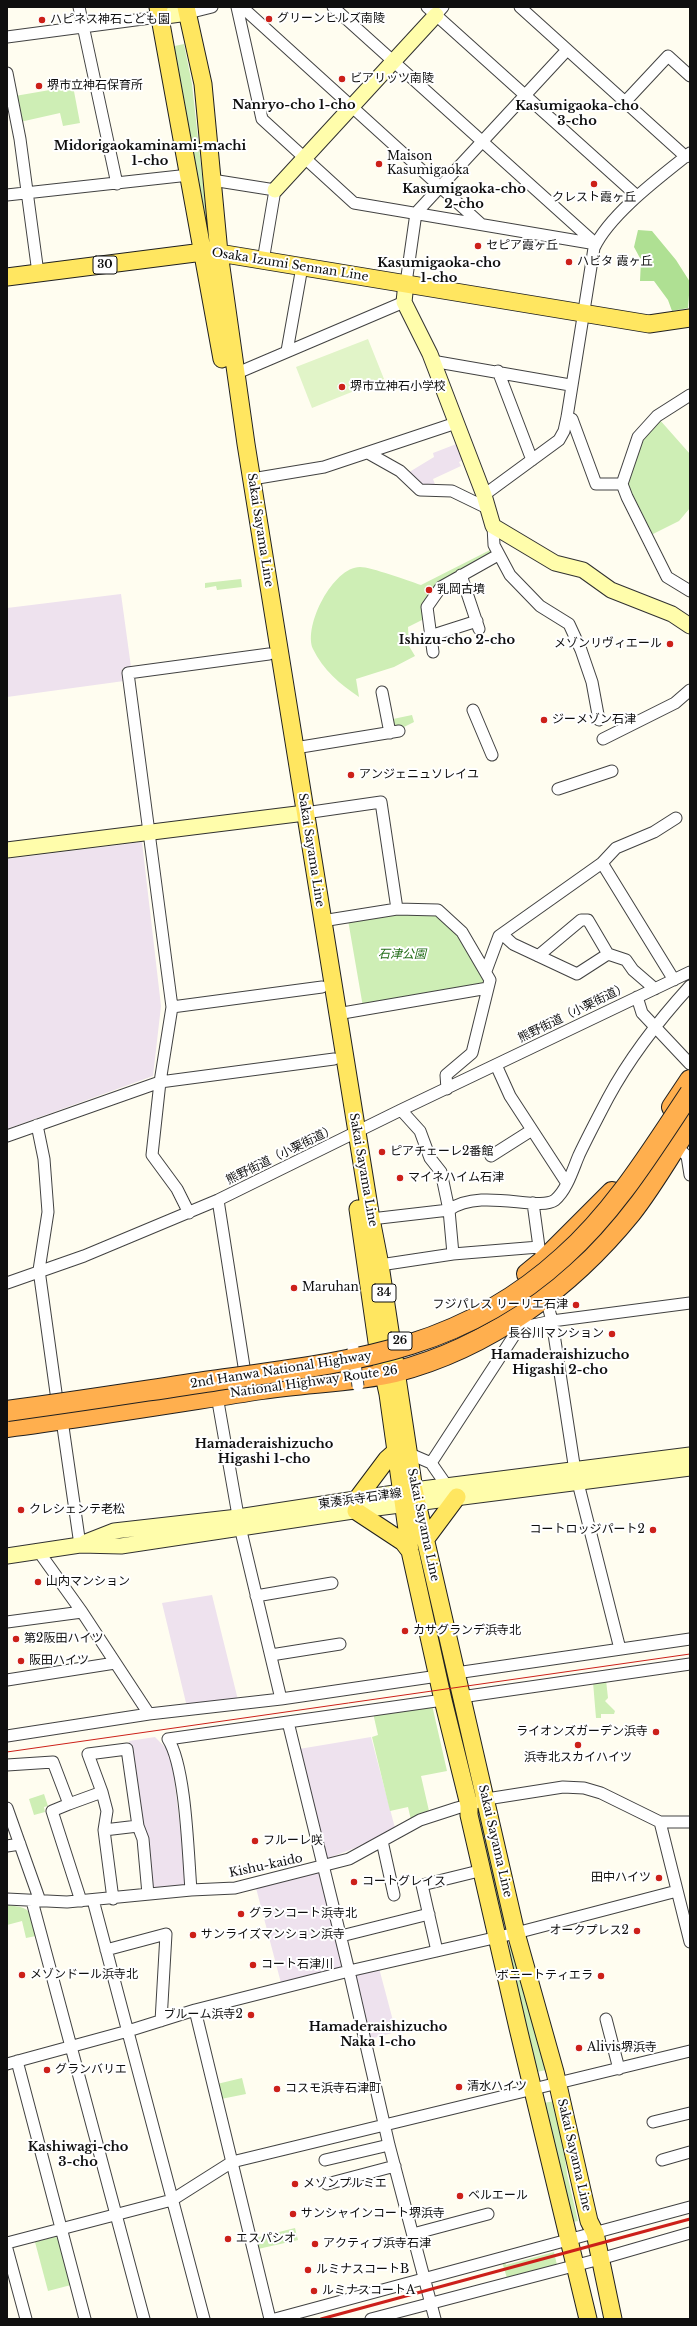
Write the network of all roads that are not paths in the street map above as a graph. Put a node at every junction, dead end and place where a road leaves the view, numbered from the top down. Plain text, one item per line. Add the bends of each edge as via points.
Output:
1 (80, 7) edge
2 (212, 7) edge
3 (237, 7) edge
4 (242, 7) edge
5 (333, 7) edge
6 (520, 7) edge
7 (187, 10) edge
8 (435, 10) edge
9 (158, 12) edge
10 (84, 27) junction
11 (7, 37) edge
12 (567, 50) junction
13 (393, 62) junction
14 (7, 73) edge
15 (690, 76) edge
16 (525, 95) junction
17 (625, 102) junction
18 (353, 106) junction
19 (482, 142) junction
20 (688, 155) edge
21 (304, 158) junction
22 (189, 175) junction
23 (212, 180) junction
24 (117, 184) junction
25 (441, 186) junction
26 (274, 190) junction
27 (27, 192) junction
28 (7, 195) edge
29 (637, 196) junction
30 (416, 213) junction
31 (481, 224) junction
32 (596, 244) junction
33 (211, 253) junction
34 (263, 261) junction
35 (302, 267) junction
36 (38, 273) junction
37 (7, 277) edge
38 (406, 283) junction
39 (404, 302) junction
40 (584, 313) junction
41 (690, 318) edge
42 (287, 351) junction
43 (432, 361) junction
44 (235, 371) junction
45 (498, 371) junction
46 (570, 384) junction
47 (690, 395) edge
48 (566, 416) junction
49 (456, 424) junction
50 (368, 453) junction
51 (532, 460) junction
52 (252, 479) junction
53 (622, 484) junction
54 (486, 501) junction
55 (493, 526) junction
56 (498, 555) junction
57 (461, 575) junction
58 (690, 591) edge
59 (690, 626) edge
60 (430, 636) junction
61 (433, 652) dead end
62 (269, 654) junction
63 (690, 690) edge
64 (382, 692) dead end
65 (473, 710) dead end
66 (599, 720) dead end
67 (603, 739) dead end
68 (295, 748) junction
69 (492, 755) dead end
70 (612, 771) dead end
71 (558, 789) dead end
72 (299, 813) junction
73 (676, 818) dead end
74 (147, 832) junction
75 (7, 850) edge
76 (602, 863) junction
77 (397, 909) junction
78 (322, 921) junction
79 (502, 934) junction
80 (608, 954) junction
81 (538, 956) junction
82 (486, 971) junction
83 (690, 972) edge
84 (674, 980) junction
85 (690, 986) edge
86 (322, 987) junction
87 (488, 988) junction
88 (655, 989) junction
89 (637, 997) junction
90 (172, 1007) junction
91 (337, 1014) junction
92 (655, 1028) junction
93 (334, 1059) junction
94 (690, 1064) edge
95 (496, 1065) junction
96 (690, 1080) edge
97 (160, 1082) junction
98 (447, 1089) junction
99 (690, 1093) edge
100 (401, 1110) junction
101 (690, 1110) edge
102 (690, 1124) edge
103 (37, 1125) junction
104 (532, 1130) junction
105 (351, 1135) junction
106 (7, 1136) edge
107 (676, 1146) junction
108 (491, 1156) dead end
109 (690, 1175) edge
110 (566, 1182) junction
111 (218, 1200) junction
112 (533, 1202) junction
113 (449, 1210) junction
114 (189, 1213) junction
115 (371, 1219) junction
116 (453, 1254) junction
117 (541, 1254) junction
118 (380, 1265) junction
119 (39, 1270) junction
120 (7, 1283) edge
121 (546, 1298) junction
122 (690, 1303) edge
123 (552, 1321) junction
124 (516, 1324) junction
125 (385, 1347) junction
126 (353, 1348) dead end
127 (245, 1373) junction
128 (391, 1373) junction
129 (358, 1386) dead end
130 (217, 1396) junction
131 (57, 1400) junction
132 (7, 1407) edge
133 (7, 1411) edge
134 (62, 1420) junction
135 (7, 1423) edge
136 (7, 1427) edge
137 (403, 1452) junction
138 (690, 1455) edge
139 (431, 1463) junction
140 (690, 1468) edge
141 (577, 1476) junction
142 (452, 1492) junction
143 (409, 1498) junction
144 (356, 1505) junction
145 (239, 1522) junction
146 (425, 1540) junction
147 (80, 1545) junction
148 (410, 1551) junction
149 (39, 1552) junction
150 (7, 1556) edge
151 (332, 1584) dead end
152 (256, 1596) junction
153 (82, 1612) junction
154 (7, 1622) edge
155 (690, 1639) edge
156 (340, 1644) dead end
157 (620, 1650) junction
158 (271, 1655) junction
159 (115, 1663) junction
160 (690, 1664) edge
161 (456, 1673) junction
162 (438, 1676) junction
163 (7, 1680) edge
164 (461, 1697) junction
165 (281, 1699) junction
166 (443, 1700) junction
167 (149, 1714) junction
168 (288, 1722) junction
169 (7, 1736) edge
170 (7, 1765) edge
171 (102, 1792) junction
172 (477, 1802) junction
173 (69, 1804) junction
174 (7, 1808) edge
175 (660, 1822) junction
176 (690, 1822) edge
177 (138, 1826) junction
178 (104, 1830) junction
179 (382, 1841) junction
180 (20, 1844) junction
181 (7, 1846) edge
182 (323, 1867) junction
183 (483, 1870) junction
184 (191, 1890) junction
185 (677, 1891) junction
186 (148, 1894) junction
187 (394, 1895) dead end
188 (7, 1899) edge
189 (113, 1899) junction
190 (93, 1900) junction
191 (36, 1901) junction
192 (81, 1901) junction
193 (428, 1914) junction
194 (516, 1933) junction
195 (341, 1936) junction
196 (498, 1936) junction
197 (690, 1942) edge
198 (106, 1950) junction
199 (437, 1951) junction
200 (349, 1971) junction
201 (195, 2010) junction
202 (606, 2019) dead end
203 (161, 2020) junction
204 (128, 2031) junction
205 (72, 2047) junction
206 (690, 2051) edge
207 (12, 2063) edge
208 (619, 2069) junction
209 (558, 2084) junction
210 (533, 2090) junction
211 (690, 2113) edge
212 (653, 2122) dead end
213 (385, 2124) junction
214 (389, 2145) junction
215 (690, 2152) edge
216 (325, 2160) dead end
217 (662, 2160) dead end
218 (232, 2162) junction
219 (396, 2166) junction
220 (327, 2184) dead end
221 (172, 2200) junction
222 (690, 2207) edge
223 (488, 2214) dead end
224 (116, 2216) junction
225 (60, 2229) junction
226 (595, 2233) junction
227 (690, 2233) edge
228 (413, 2234) junction
229 (570, 2240) junction
230 (7, 2243) edge
231 (7, 2249) edge
232 (600, 2259) junction
233 (576, 2266) junction
234 (424, 2279) junction
235 (432, 2303) junction
236 (26, 2319) edge
237 (85, 2319) edge
238 (144, 2319) edge
239 (204, 2319) edge
240 (270, 2319) edge
241 (275, 2319) edge
242 (371, 2319) edge
243 (435, 2319) edge
244 (588, 2319) edge
245 (613, 2319) edge

1 - 10 street
2 - 7 street
3 - 21 street via 262,119
4 - 18 street
5 - 13 street
6 - 12 street
7 - 9 street
7 - 23 main road, Sakai Sayama Line / 34 via 203,84
8 - 13 street
8 - 16 street
9 - 10 street
9 - 22 main road, Sakai Sayama Line / 34
10 - 11 street
10 - 24 street
12 - 16 street
12 - 17 street
13 - 18 street
13 - 19 street
14 - 27 street
15 - 17 street via 668,56
16 - 19 street
16 - 29 street
17 - 20 street
18 - 21 street
18 - 25 street
19 - 25 street
19 - 32 street
20 - 29 street
21 - 26 street
21 - 30 street via 354,203
22 - 24 street
22 - 33 main road, Sakai Sayama Line / 34
23 - 26 street
23 - 33 main road, Sakai Sayama Line / 34
24 - 27 street
25 - 30 street
25 - 31 street
26 - 34 street
27 - 28 street
27 - 36 street
29 - 32 street
30 - 31 street
30 - 38 street
31 - 32 street
32 - 40 street
33 - 34 main road, Osaka Izumi Sennan Line / 30
33 - 36 main road, Osaka Izumi Sennan Line / 30
33 - 44 main road, Sakai Sayama Line / 34
33 - 62 main road, Sakai Sayama Line / 34
34 - 35 main road, Osaka Izumi Sennan Line / 30
35 - 38 main road, Osaka Izumi Sennan Line / 30
35 - 42 street
36 - 37 main road, Osaka Izumi Sennan Line / 30
38 - 39 street
38 - 40 main road, Osaka Izumi Sennan Line / 30
39 - 42 street
39 - 43 street
40 - 41 main road, Osaka Izumi Sennan Line / 30 via 649,324
40 - 46 street
42 - 44 street via 242,371
43 - 45 street
43 - 49 street
44 - 52 main road, Sakai Sayama Line / 34
45 - 46 street
45 - 51 street
46 - 48 street
47 - 53 street via 657,416 638,436
48 - 51 street via 564,431 559,440
48 - 53 street via 572,419 596,484
49 - 50 street
49 - 54 street
50 - 52 street via 324,467
50 - 54 street via 400,471 420,490 452,491
51 - 54 street
52 - 68 main road, Sakai Sayama Line / 34
53 - 58 street via 626,497 667,577
54 - 55 street
55 - 56 street via 494,546
55 - 59 street via 555,563 583,570 611,590 672,614
56 - 57 street
56 - 66 street via 523,590 540,606 569,624 592,682
57 - 60 street via 441,587 427,607
57 - 60 street via 478,625
60 - 61 street
62 - 72 main road, Sakai Sayama Line / 34
62 - 74 street via 128,673
63 - 67 street via 675,703
64 - 68 street via 395,732
65 - 69 street
68 - 72 main road, Sakai Sayama Line / 34
70 - 71 street
72 - 74 street
72 - 77 street via 381,802
72 - 78 main road, Sakai Sayama Line / 34
72 - 86 main road, Sakai Sayama Line / 34
73 - 76 street via 654,832 616,848
74 - 75 street
74 - 90 street
76 - 79 street
76 - 84 street
77 - 78 street
77 - 82 street via 438,910 462,932
78 - 91 main road, Sakai Sayama Line / 34
79 - 81 street via 513,944
79 - 82 street
80 - 81 street via 577,974
80 - 81 street via 588,920 582,920
80 - 88 street via 626,960 633,970
82 - 87 street via 490,980
83 - 84 street, 熊野街道（小栗街道）
84 - 88 street, 熊野街道（小栗街道）
85 - 92 street
86 - 90 street
86 - 93 main road, Sakai Sayama Line / 34
87 - 91 street
87 - 98 street via 472,1053 446,1076
88 - 89 street, 熊野街道（小栗街道）
89 - 92 street via 642,1013
89 - 95 street, 熊野街道（小栗街道）
90 - 97 street
91 - 105 main road, Sakai Sayama Line / 34
92 - 94 street
92 - 110 street via 624,1069
93 - 97 street
93 - 105 main road, Sakai Sayama Line / 34
95 - 98 street, 熊野街道（小栗街道）
95 - 104 street via 510,1096
96 - 117 highway, National Highway Route 26 / 26 via 625,1176 607,1198
97 - 103 street
97 - 114 street via 152,1155 177,1189
98 - 100 street, 熊野街道（小栗街道）
99 - 133 highway, 2nd Hanwa National Highway / 26, bridge via 614,1201 563,1258 500,1306 457,1327 413,1345 342,1362
100 - 105 street, 熊野街道（小栗街道）
100 - 113 street via 420,1131 430,1158 441,1172
101 - 135 highway, 2nd Hanwa National Highway / 26 via 624,1205 590,1245 531,1298 464,1337 417,1356 363,1372
102 - 107 highway, National Highway Route 26 / 26
103 - 106 street
103 - 119 street via 44,1159 48,1212
104 - 108 street
104 - 110 street
105 - 111 street, 熊野街道（小栗街道）
105 - 115 main road, Sakai Sayama Line / 34
105 - 125 main road, Sakai Sayama Line / 34
107 - 109 street via 687,1156
107 - 121 highway, National Highway Route 26 / 26 via 632,1212 600,1248
110 - 112 street via 555,1200 546,1204
111 - 114 street, 熊野街道（小栗街道）
111 - 127 street
112 - 113 street via 488,1198 456,1204
112 - 117 street
113 - 115 street
113 - 116 street
114 - 119 street, 熊野街道（小栗街道） via 84,1256
115 - 118 main road, Sakai Sayama Line / 34
116 - 117 street
116 - 118 street
117 - 125 highway, National Highway Route 26 / 26 via 497,1297 466,1314
118 - 125 main road, Sakai Sayama Line / 34
119 - 120 street, 熊野街道（小栗街道）
119 - 131 street
121 - 123 street
121 - 124 highway, National Highway Route 26 / 26
122 - 123 street
123 - 124 street
123 - 141 street
124 - 128 highway, National Highway Route 26 / 26 via 468,1345
124 - 139 street
125 - 127 highway, National Highway Route 26 / 26 via 336,1361
125 - 128 main road, Sakai Sayama Line / 34
126 - 129 street, bridge
127 - 131 highway, National Highway Route 26 / 26
128 - 130 highway, National Highway Route 26 / 26
128 - 137 main road, Sakai Sayama Line / 34
130 - 134 highway, National Highway Route 26 / 26
130 - 145 street
131 - 132 highway, National Highway Route 26 / 26
134 - 136 highway, National Highway Route 26 / 26
134 - 147 street
137 - 139 street
137 - 143 main road, Sakai Sayama Line / 34
137 - 144 main road via 387,1459
138 - 141 street, 東湊浜寺石津線
139 - 142 street
140 - 141 street, 東湊浜寺石津線
141 - 142 street, 東湊浜寺石津線
141 - 157 street
142 - 143 street, 東湊浜寺石津線
142 - 146 main road
143 - 144 street, 東湊浜寺石津線
143 - 146 main road, Sakai Sayama Line / 34
143 - 148 main road, Sakai Sayama Line / 34
144 - 145 street, 東湊浜寺石津線
144 - 148 main road via 403,1542
145 - 147 street, 東湊浜寺石津線 via 121,1546
145 - 152 street
146 - 161 main road, Sakai Sayama Line / 34
147 - 149 street, 東湊浜寺石津線
148 - 162 main road, Sakai Sayama Line / 34
149 - 150 street, 東湊浜寺石津線
149 - 153 street
151 - 152 street
152 - 158 street
153 - 154 street
153 - 159 street
155 - 157 street
156 - 158 street
157 - 161 street
158 - 165 street
159 - 163 street
159 - 167 street
160 - 164 street
161 - 164 main road, Sakai Sayama Line / 34
162 - 165 street
162 - 166 main road, Sakai Sayama Line / 34
164 - 172 main road, Sakai Sayama Line / 34
165 - 167 street
166 - 168 street
166 - 172 main road, Sakai Sayama Line / 34
167 - 169 street
168 - 182 street
168 - 184 street via 168,1739 178,1767
170 - 173 street via 53,1762
171 - 173 street
171 - 177 street via 88,1754 128,1749
171 - 178 street via 108,1811
172 - 175 street, Kishu-kaido via 563,1787 584,1788 601,1793
172 - 179 street, Kishu-kaido via 420,1820
172 - 183 main road, Sakai Sayama Line / 34 via 469,1815
172 - 194 main road, Sakai Sayama Line / 34
173 - 192 street via 52,1811
174 - 180 street
175 - 176 street
175 - 185 street
177 - 178 street
177 - 186 street via 143,1839
178 - 189 street
179 - 182 street, Kishu-kaido via 349,1859
179 - 187 street
180 - 181 street
180 - 191 street
182 - 184 street, Kishu-kaido via 236,1888
182 - 195 street
183 - 193 street via 422,1885
183 - 196 main road, Sakai Sayama Line / 34
184 - 186 street, Kishu-kaido
185 - 194 street
185 - 197 street
186 - 189 street, Kishu-kaido
188 - 191 street, Kishu-kaido
189 - 190 street, Kishu-kaido
190 - 192 street, Kishu-kaido
190 - 198 street
191 - 192 street, Kishu-kaido
191 - 205 street
193 - 195 street
193 - 199 street
194 - 196 street
194 - 209 main road, Sakai Sayama Line / 34
195 - 200 street
196 - 199 street
196 - 210 main road, Sakai Sayama Line / 34
198 - 203 street via 166,1934
198 - 204 street
199 - 200 street
200 - 201 street
200 - 213 street
201 - 203 street
201 - 218 street
202 - 208 street
203 - 204 street
204 - 205 street
204 - 221 street
205 - 207 street
205 - 224 street
206 - 208 street
207 - 225 street
208 - 209 street
209 - 210 street
209 - 226 main road, Sakai Sayama Line / 34 via 577,2174 589,2221
210 - 213 street
210 - 229 main road, Sakai Sayama Line / 34
211 - 212 street
213 - 214 street
213 - 218 street
214 - 216 street
214 - 219 street
215 - 217 street
218 - 221 street
218 - 240 street
219 - 220 street
219 - 228 street
221 - 224 street
221 - 239 street
222 - 226 street
223 - 228 street
224 - 225 street
224 - 238 street
225 - 230 street
225 - 237 street
226 - 229 street
226 - 232 main road, Sakai Sayama Line / 34
227 - 232 street
228 - 234 street
229 - 233 main road, Sakai Sayama Line / 34
229 - 234 street
231 - 236 street
232 - 233 street
232 - 245 main road, Sakai Sayama Line / 34
233 - 235 street
233 - 244 main road, Sakai Sayama Line / 34
234 - 235 street
234 - 241 street
235 - 242 street
235 - 243 street

